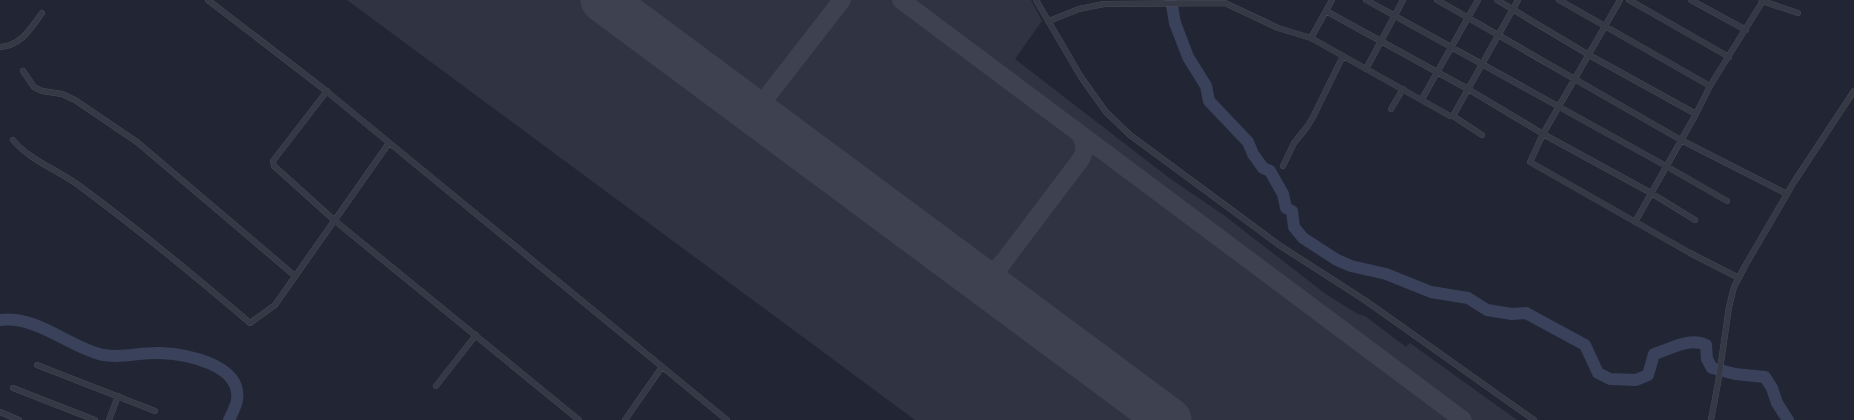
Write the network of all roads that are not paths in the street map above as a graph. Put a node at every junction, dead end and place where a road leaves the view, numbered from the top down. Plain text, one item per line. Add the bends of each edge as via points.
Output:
1 (208, 0) edge
2 (1036, 0) edge
3 (1332, 0) edge
4 (1366, 0) edge
5 (1403, 0) edge
6 (1437, 0) edge
7 (1478, 0) edge
8 (1497, 0) edge
9 (1518, 0) edge
10 (1559, 0) edge
11 (1620, 0) edge
12 (1629, 0) edge
13 (1691, 0) edge
14 (1762, 0) edge
15 (1513, 9) junction
16 (1326, 11) junction
17 (42, 13) dead end
18 (1798, 13) dead end
19 (1396, 15) junction
20 (1468, 19) junction
21 (1049, 21) junction
22 (1604, 26) junction
23 (1746, 30) junction
24 (1498, 36) junction
25 (1311, 38) junction
26 (1382, 42) junction
27 (0, 47) edge
28 (1453, 47) junction
29 (1589, 55) junction
30 (1343, 56) junction
31 (1729, 57) junction
32 (1482, 64) junction
33 (1366, 69) junction
34 (23, 71) dead end
35 (1438, 72) junction
36 (1574, 79) junction
37 (1710, 86) junction
38 (1403, 89) junction
39 (1468, 89) junction
40 (327, 91) junction
41 (1854, 91) edge
42 (1422, 99) junction
43 (1559, 107) junction
44 (1391, 109) dead end
45 (1696, 114) junction
46 (1453, 116) junction
47 (1543, 134) junction
48 (1482, 135) dead end
49 (13, 140) dead end
50 (1681, 140) junction
51 (390, 143) junction
52 (1283, 166) dead end
53 (1666, 166) junction
54 (1651, 193) junction
55 (1787, 194) junction
56 (1727, 202) dead end
57 (334, 220) junction
58 (1695, 220) dead end
59 (1635, 222) junction
60 (295, 276) junction
61 (1738, 278) junction
62 (476, 335) junction
63 (37, 365) dead end
64 (662, 367) junction
65 (436, 386) dead end
66 (13, 388) dead end
67 (118, 396) junction
68 (155, 411) dead end
69 (0, 412) edge
70 (19, 420) edge
71 (95, 420) edge
72 (109, 420) edge
73 (579, 420) edge
74 (625, 420) edge
75 (727, 420) edge
76 (1534, 420) edge
77 (1711, 420) edge

1 - 40 street
2 - 21 street
3 - 16 street
4 - 19 street
5 - 19 street
6 - 20 street
7 - 20 street
8 - 15 street
9 - 15 street
10 - 22 street
11 - 22 street
12 - 31 street
13 - 23 street
14 - 18 street
14 - 23 street
15 - 24 street
15 - 29 street
16 - 25 street
16 - 26 street
17 - 27 street via 21,40
19 - 26 street
19 - 28 street
20 - 24 street
20 - 28 street
21 - 25 street via 1079,9 1104,4 1225,3 1278,28
21 - 76 street via 1081,76 1106,112 1130,135 1279,245 1372,305
22 - 29 street
22 - 37 street
23 - 31 street
24 - 32 street
24 - 36 street
25 - 30 street
26 - 33 street
26 - 35 street
28 - 32 street
28 - 35 street
29 - 36 street
29 - 45 street
30 - 33 street
30 - 52 street via 1313,117 1294,143
31 - 37 street
32 - 39 street
32 - 43 street
33 - 38 street
34 - 60 street via 34,87 75,100 133,139
35 - 39 street
35 - 42 street
36 - 43 street
36 - 50 street
37 - 45 street
38 - 42 street
38 - 44 street
39 - 46 street
39 - 47 street
40 - 51 street
40 - 57 street via 273,163 274,167
41 - 55 street
42 - 46 street
43 - 47 street
43 - 53 street
45 - 50 street
46 - 48 street
47 - 54 street
47 - 59 street via 1530,162
49 - 60 street via 23,150 67,176 106,206 250,323 275,305
50 - 53 street
50 - 55 street
51 - 57 street
51 - 64 street
53 - 54 street
53 - 56 street
54 - 58 street
54 - 59 street
55 - 61 street
57 - 60 street
57 - 62 street
59 - 61 street
61 - 77 street via 1729,307
62 - 65 street
62 - 73 street
63 - 67 street
64 - 74 street
64 - 75 street
66 - 71 street
67 - 68 street
67 - 72 street
69 - 70 street

